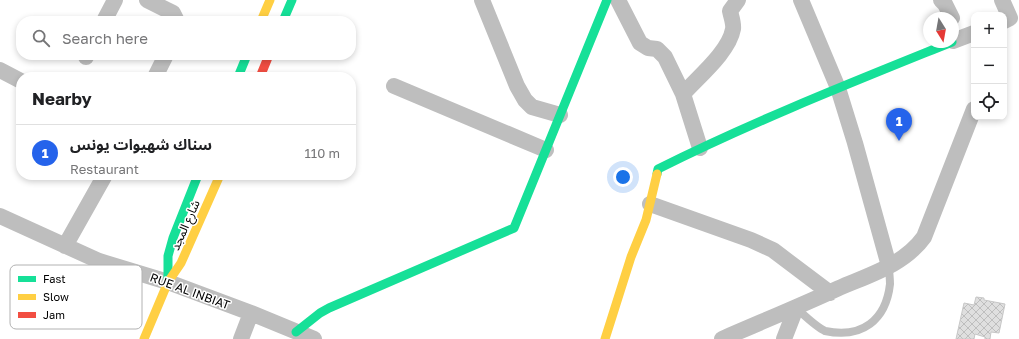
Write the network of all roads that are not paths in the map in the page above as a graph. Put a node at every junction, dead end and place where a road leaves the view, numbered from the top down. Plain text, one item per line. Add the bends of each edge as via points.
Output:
1 (115, 0) edge
2 (147, 0) edge
3 (270, 0) edge
4 (292, 0) edge
5 (482, 0) edge
6 (608, 0) edge
7 (618, 0) edge
8 (738, 0) edge
9 (801, 0) edge
10 (941, 0) edge
11 (1002, 0) edge
12 (949, 12) edge
13 (107, 16) edge
14 (174, 16) edge
15 (263, 16) edge
16 (285, 16) edge
17 (1011, 18) edge
18 (960, 39) edge
19 (164, 60) edge
20 (245, 60) edge
21 (267, 60) edge
22 (0, 70) edge
23 (158, 72) edge
24 (240, 72) edge
25 (262, 72) edge
26 (16, 78) edge
27 (394, 86) dead end
28 (838, 88) junction
29 (683, 94) junction
30 (560, 116) junction
31 (971, 117) edge
32 (700, 148) junction
33 (546, 150) junction
34 (102, 180) edge
35 (196, 180) edge
36 (218, 180) edge
37 (650, 204) junction
38 (0, 216) edge
39 (65, 246) junction
40 (112, 265) edge
41 (889, 266) junction
42 (142, 274) edge
43 (168, 282) junction
44 (830, 293) junction
45 (796, 308) junction
46 (251, 313) junction
47 (296, 332) junction
48 (144, 339) edge
49 (241, 339) edge
50 (314, 339) edge
51 (605, 339) edge
52 (722, 339) edge
53 (784, 339) edge

1 - 13 street
2 - 14 street
3 - 15 street
4 - 16 street
5 - 30 street via 525,100 532,107
6 - 30 street
7 - 29 street via 640,43 648,48 657,49 665,58
8 - 29 street via 730,11 734,29 728,43 714,62
9 - 28 street
10 - 12 street
11 - 17 street
18 - 28 street
19 - 23 street
20 - 24 street
21 - 25 street
22 - 26 street
27 - 33 street
28 - 32 street
28 - 41 street
29 - 32 street
30 - 33 street
31 - 41 street via 924,237 914,250
32 - 37 street via 658,169
33 - 47 street via 514,228 329,308
34 - 39 street
35 - 43 street, شارع المجد via 168,256
36 - 43 street, شارع المجد via 181,263
37 - 44 street via 773,250
37 - 51 street
38 - 39 street, RUE AL INBIAT
39 - 40 street, RUE AL INBIAT
41 - 44 street
41 - 45 lane via 890,284 884,308 875,322 862,333 843,336 824,330
42 - 43 street, RUE AL INBIAT
43 - 46 street, RUE AL INBIAT
43 - 48 street, شارع المجد
44 - 45 street
45 - 52 street
45 - 53 street
46 - 47 street, RUE AL INBIAT
46 - 49 street
47 - 50 street, RUE AL INBIAT

